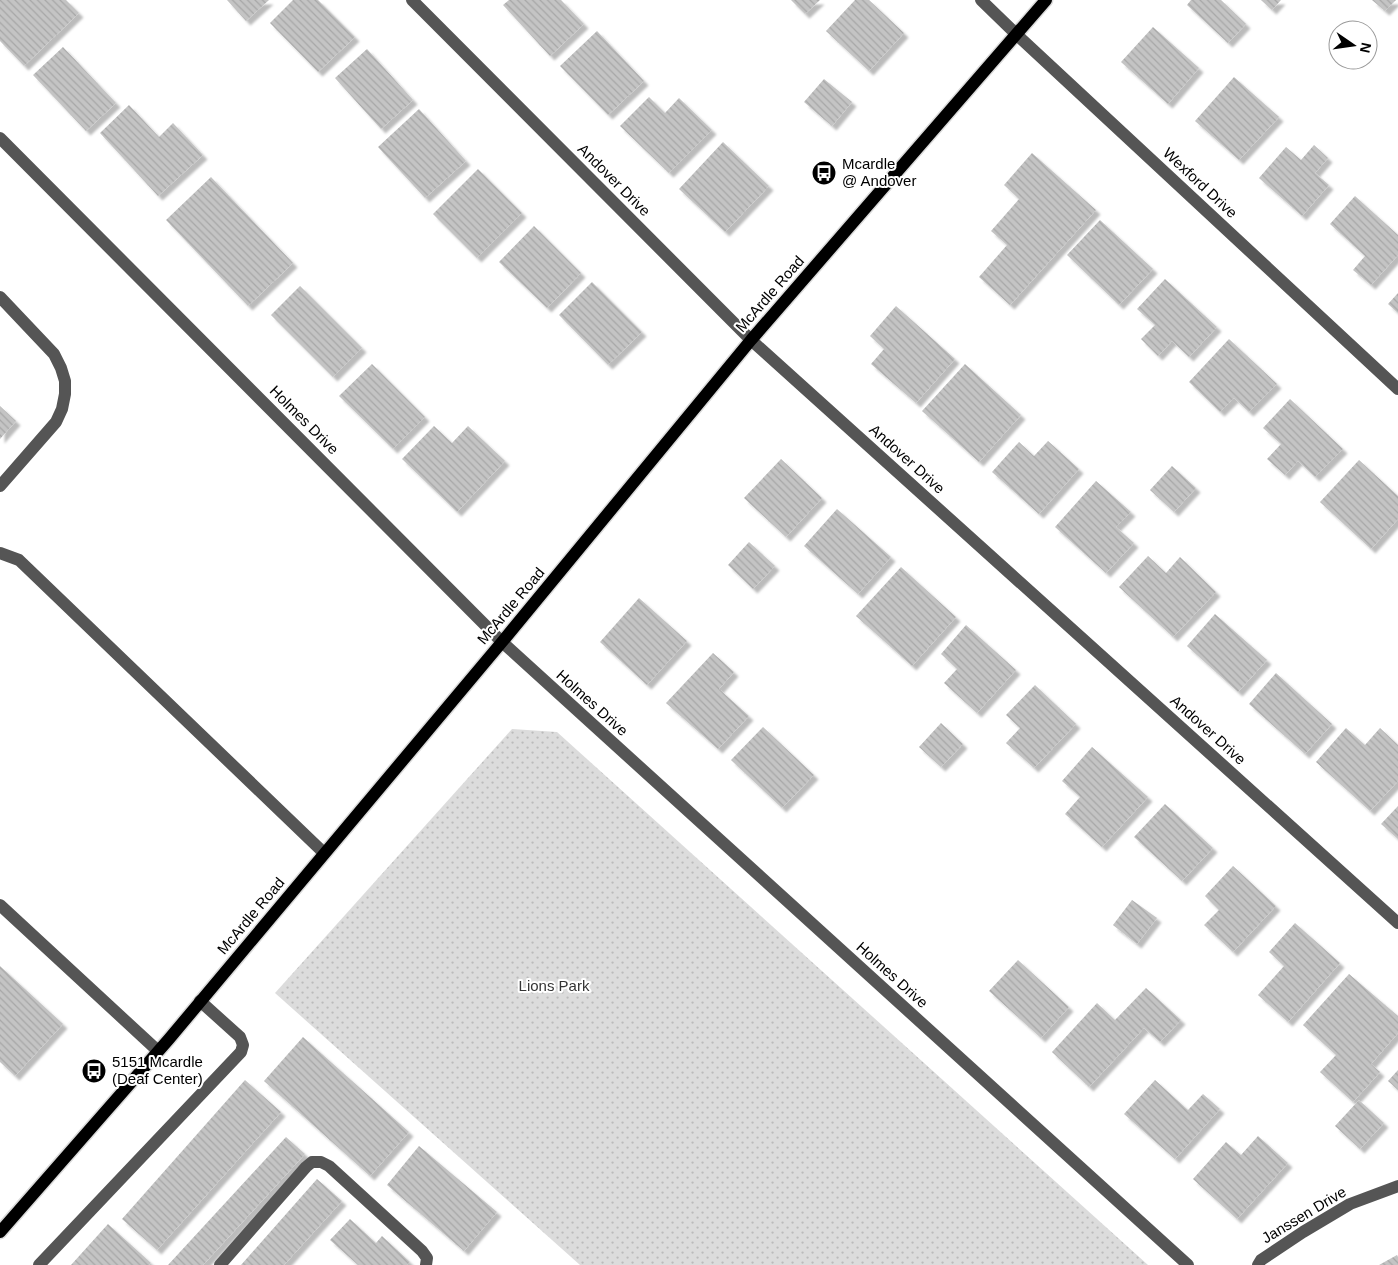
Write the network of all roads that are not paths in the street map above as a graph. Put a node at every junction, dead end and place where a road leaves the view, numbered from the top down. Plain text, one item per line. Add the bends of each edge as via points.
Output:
1 (412, 0) edge
2 (981, 0) edge
3 (1046, 0) edge
4 (1017, 35) junction
5 (0, 138) edge
6 (0, 297) edge
7 (751, 340) junction
8 (1398, 389) edge
9 (0, 486) edge
10 (0, 553) edge
11 (502, 642) junction
12 (324, 853) junction
13 (0, 905) edge
14 (1398, 923) edge
15 (200, 1001) junction
16 (158, 1051) junction
17 (1398, 1186) edge
18 (0, 1232) edge
19 (40, 1265) edge
20 (220, 1265) edge
21 (426, 1265) edge
22 (1188, 1265) edge
23 (1258, 1265) edge

1 - 7 street, Andover Drive
2 - 4 street, Wexford Drive
3 - 4 main road, McArdle Road
4 - 7 main road, McArdle Road
4 - 8 street, Wexford Drive
5 - 11 street, Holmes Drive
6 - 9 street via 54,354 65,388 56,422
7 - 11 main road, McArdle Road
7 - 14 street, Andover Drive
10 - 12 street via 19,560
11 - 12 main road, McArdle Road
11 - 22 street, Holmes Drive
12 - 15 main road, McArdle Road
13 - 16 street
15 - 16 main road, McArdle Road
15 - 19 street via 240,1037 241,1052
16 - 18 main road, McArdle Road
17 - 23 street, Janssen Drive via 1350,1204 1303,1232
20 - 21 street via 306,1167 312,1162 321,1162 422,1251 427,1258

